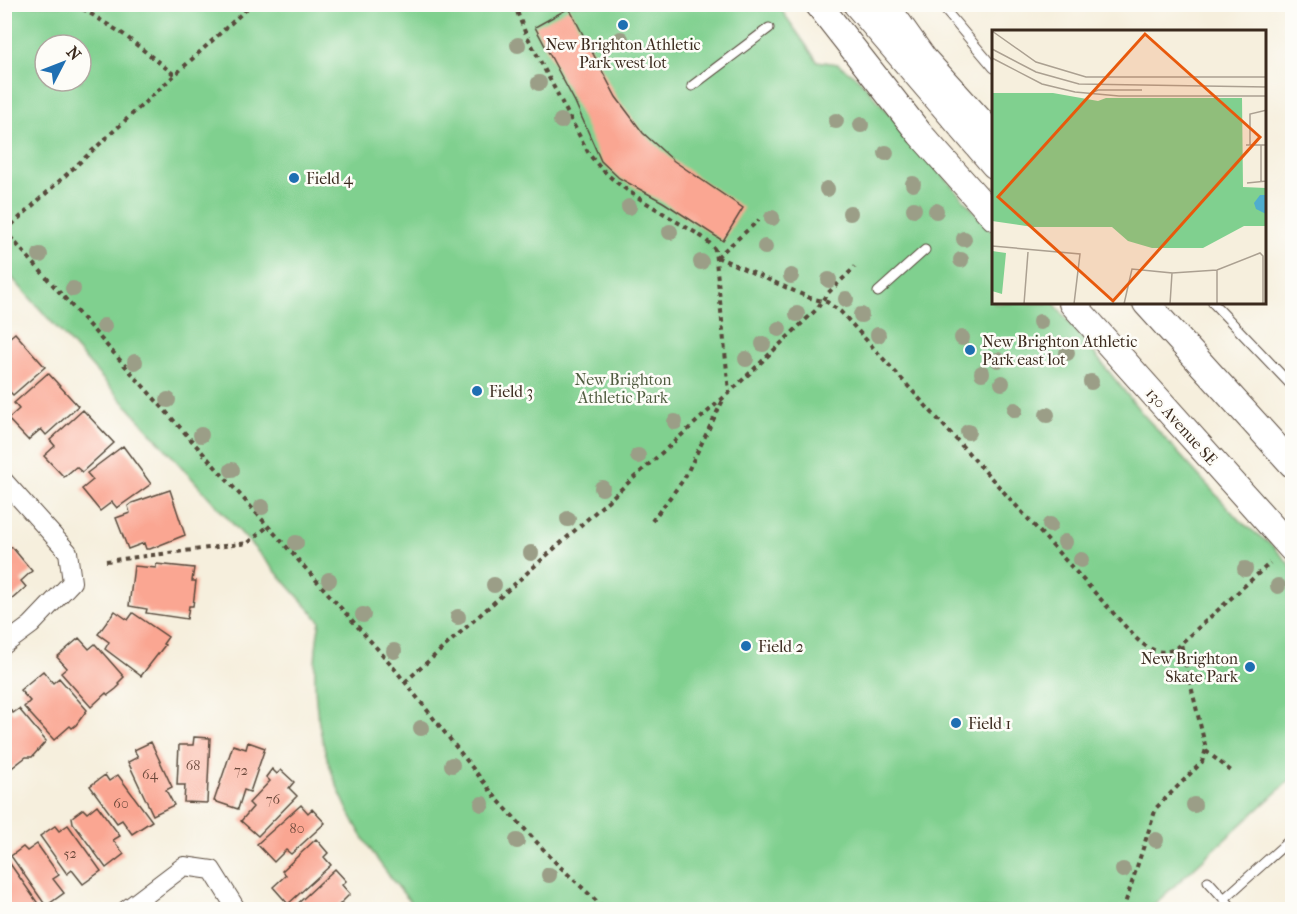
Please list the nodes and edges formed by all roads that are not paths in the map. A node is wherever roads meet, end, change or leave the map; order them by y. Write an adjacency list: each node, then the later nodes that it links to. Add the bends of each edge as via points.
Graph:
1 (818, 4): 10 (main road, via 920,134)
2 (855, 4): 9 (main road)
3 (885, 4): 8 (main road, via 924,59)
4 (940, 4): 6 (lane)
5 (769, 28): 7 (lane)
6 (992, 66)
7 (692, 86)
8 (992, 133)
9 (992, 163)
10 (992, 215)
11 (925, 250): 12 (lane)
12 (878, 292)
13 (1073, 304): 19 (main road, 130 Avenue SE)
14 (1147, 304): 17 (main road)
15 (1214, 304): 16 (lane)
16 (1293, 386)
17 (1293, 464)
18 (4, 481): 20 (street, via 68,552 72,582)
19 (1293, 549)
20 (4, 645)
21 (1293, 838): 23 (lane)
22 (1208, 881): 23 (lane)
23 (1224, 899): 26 (lane)
24 (126, 909): 25 (street, via 184,866 212,870)
25 (237, 909)
26 (1234, 909)

